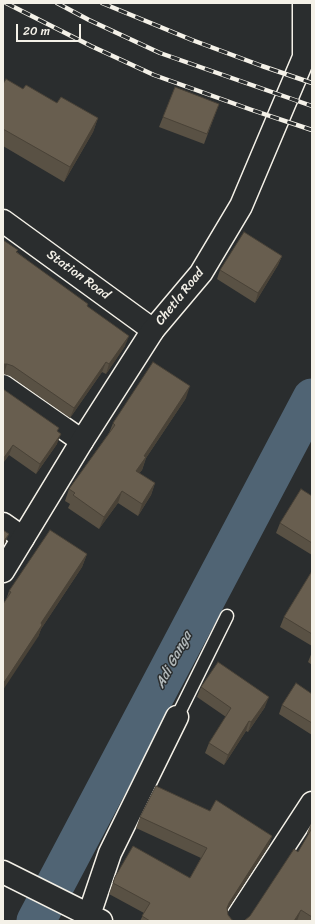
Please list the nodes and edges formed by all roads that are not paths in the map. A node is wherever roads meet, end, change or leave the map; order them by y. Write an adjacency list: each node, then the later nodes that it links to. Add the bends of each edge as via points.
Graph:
1 (304, 3): 3 (street, Chetla Road, via 304,57 241,206 201,273)
2 (3, 220): 3 (street, Station Road)
3 (154, 330): 5 (street, Chetla Road)
4 (3, 386): 5 (street)
5 (82, 441): 7 (street, Chetla Road)
6 (3, 524): 7 (street)
7 (23, 538): 8 (street, Chetla Road)
8 (3, 571)
9 (227, 616): 10 (lane)
10 (177, 717): 13 (street, via 110,853)
11 (312, 803): 14 (street)
12 (3, 872): 13 (street)
13 (90, 917)
14 (235, 921)

